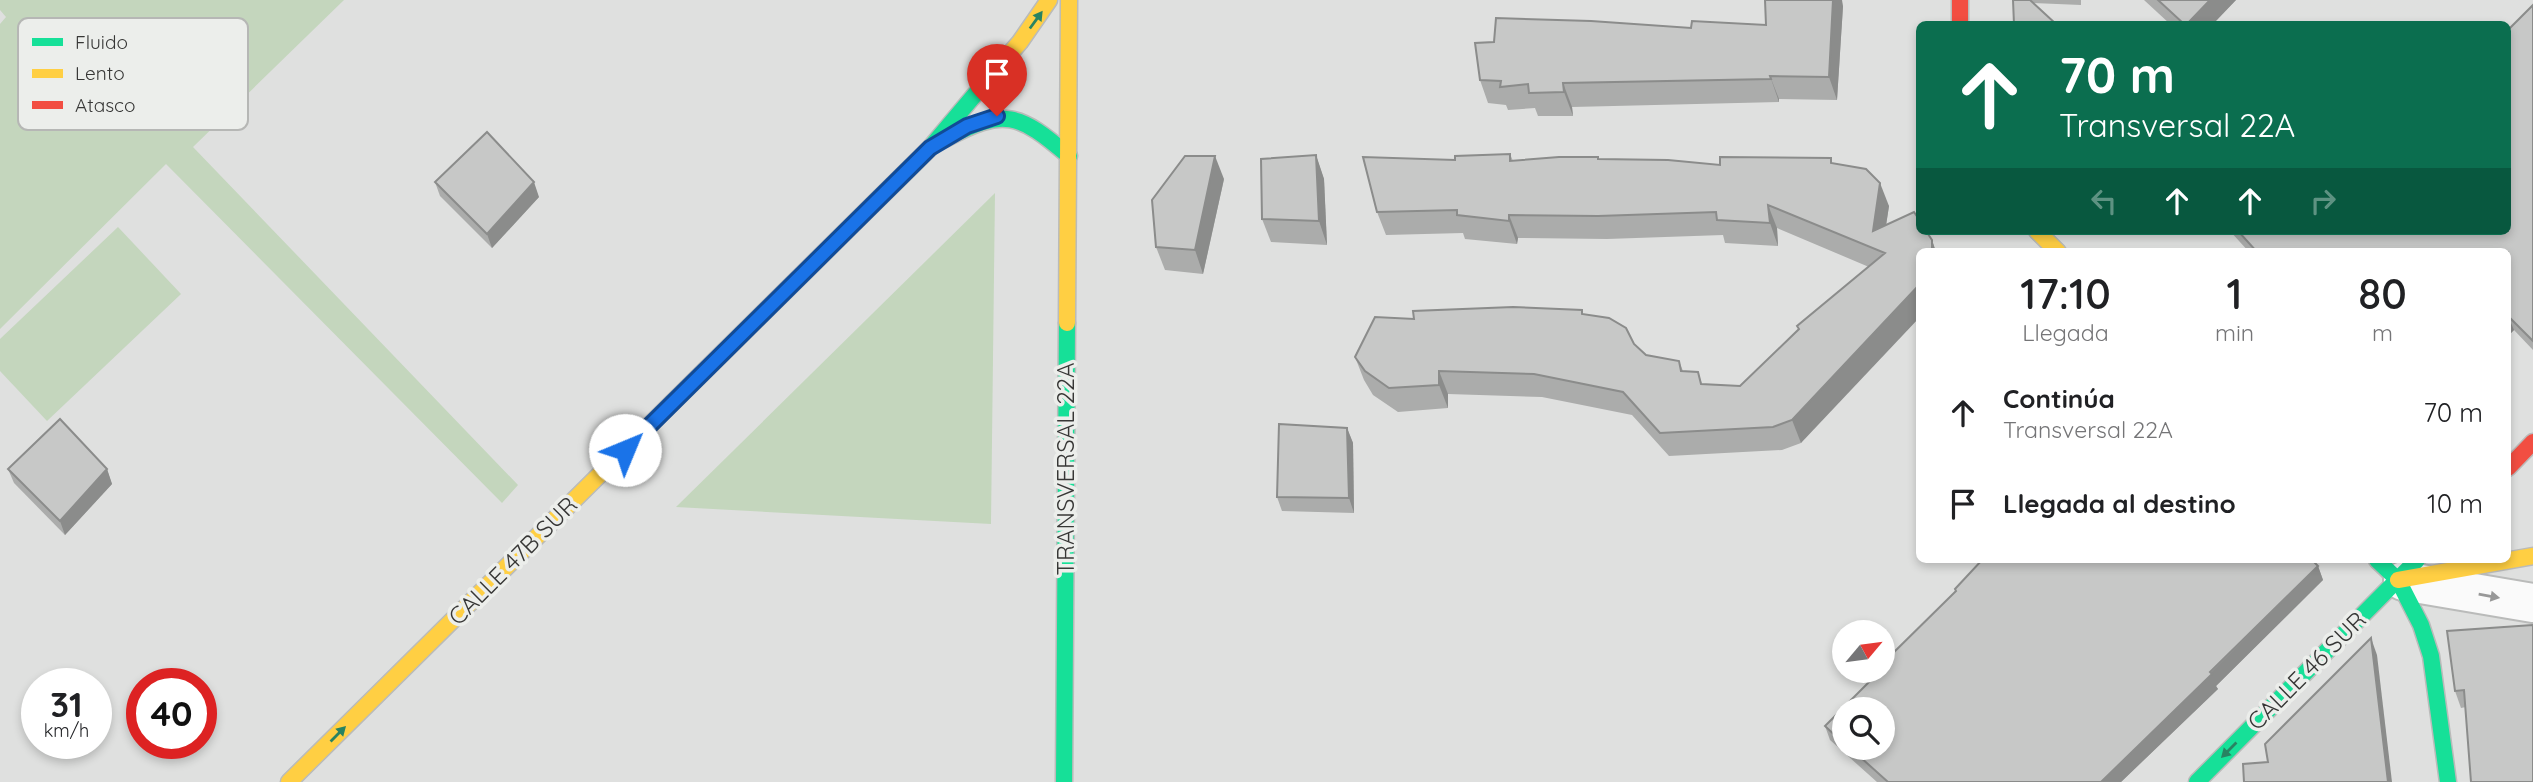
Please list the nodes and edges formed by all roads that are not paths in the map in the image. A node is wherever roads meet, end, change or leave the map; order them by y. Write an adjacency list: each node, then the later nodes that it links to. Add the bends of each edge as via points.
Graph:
1 (1049, 0): 5 (street, CALLE 47B SUR, one-way to 1, via 1013,51)
2 (1069, 0): 6 (street, TRANSVERSAL 22A)
3 (1960, 0): 4 (street)
4 (1960, 21)
5 (930, 148): 6 (street, via 967,126 997,116 1039,130); 16 (street, CALLE 47B SUR, one-way to 5)
6 (1069, 156): 17 (street, TRANSVERSAL 22A)
7 (2041, 235): 8 (street)
8 (2054, 248)
9 (2533, 442): 10 (street)
10 (2511, 465)
11 (2533, 556): 12 (street)
12 (2511, 558)
13 (2446, 563): 14 (street)
14 (2397, 567): 15 (street, one-way to 15); 18 (street, CALLE 46 SUR, one-way to 18); 19 (street, via 2431,656)
15 (2533, 603)
16 (289, 782)
17 (1064, 782)
18 (2197, 782)
19 (2448, 782)

